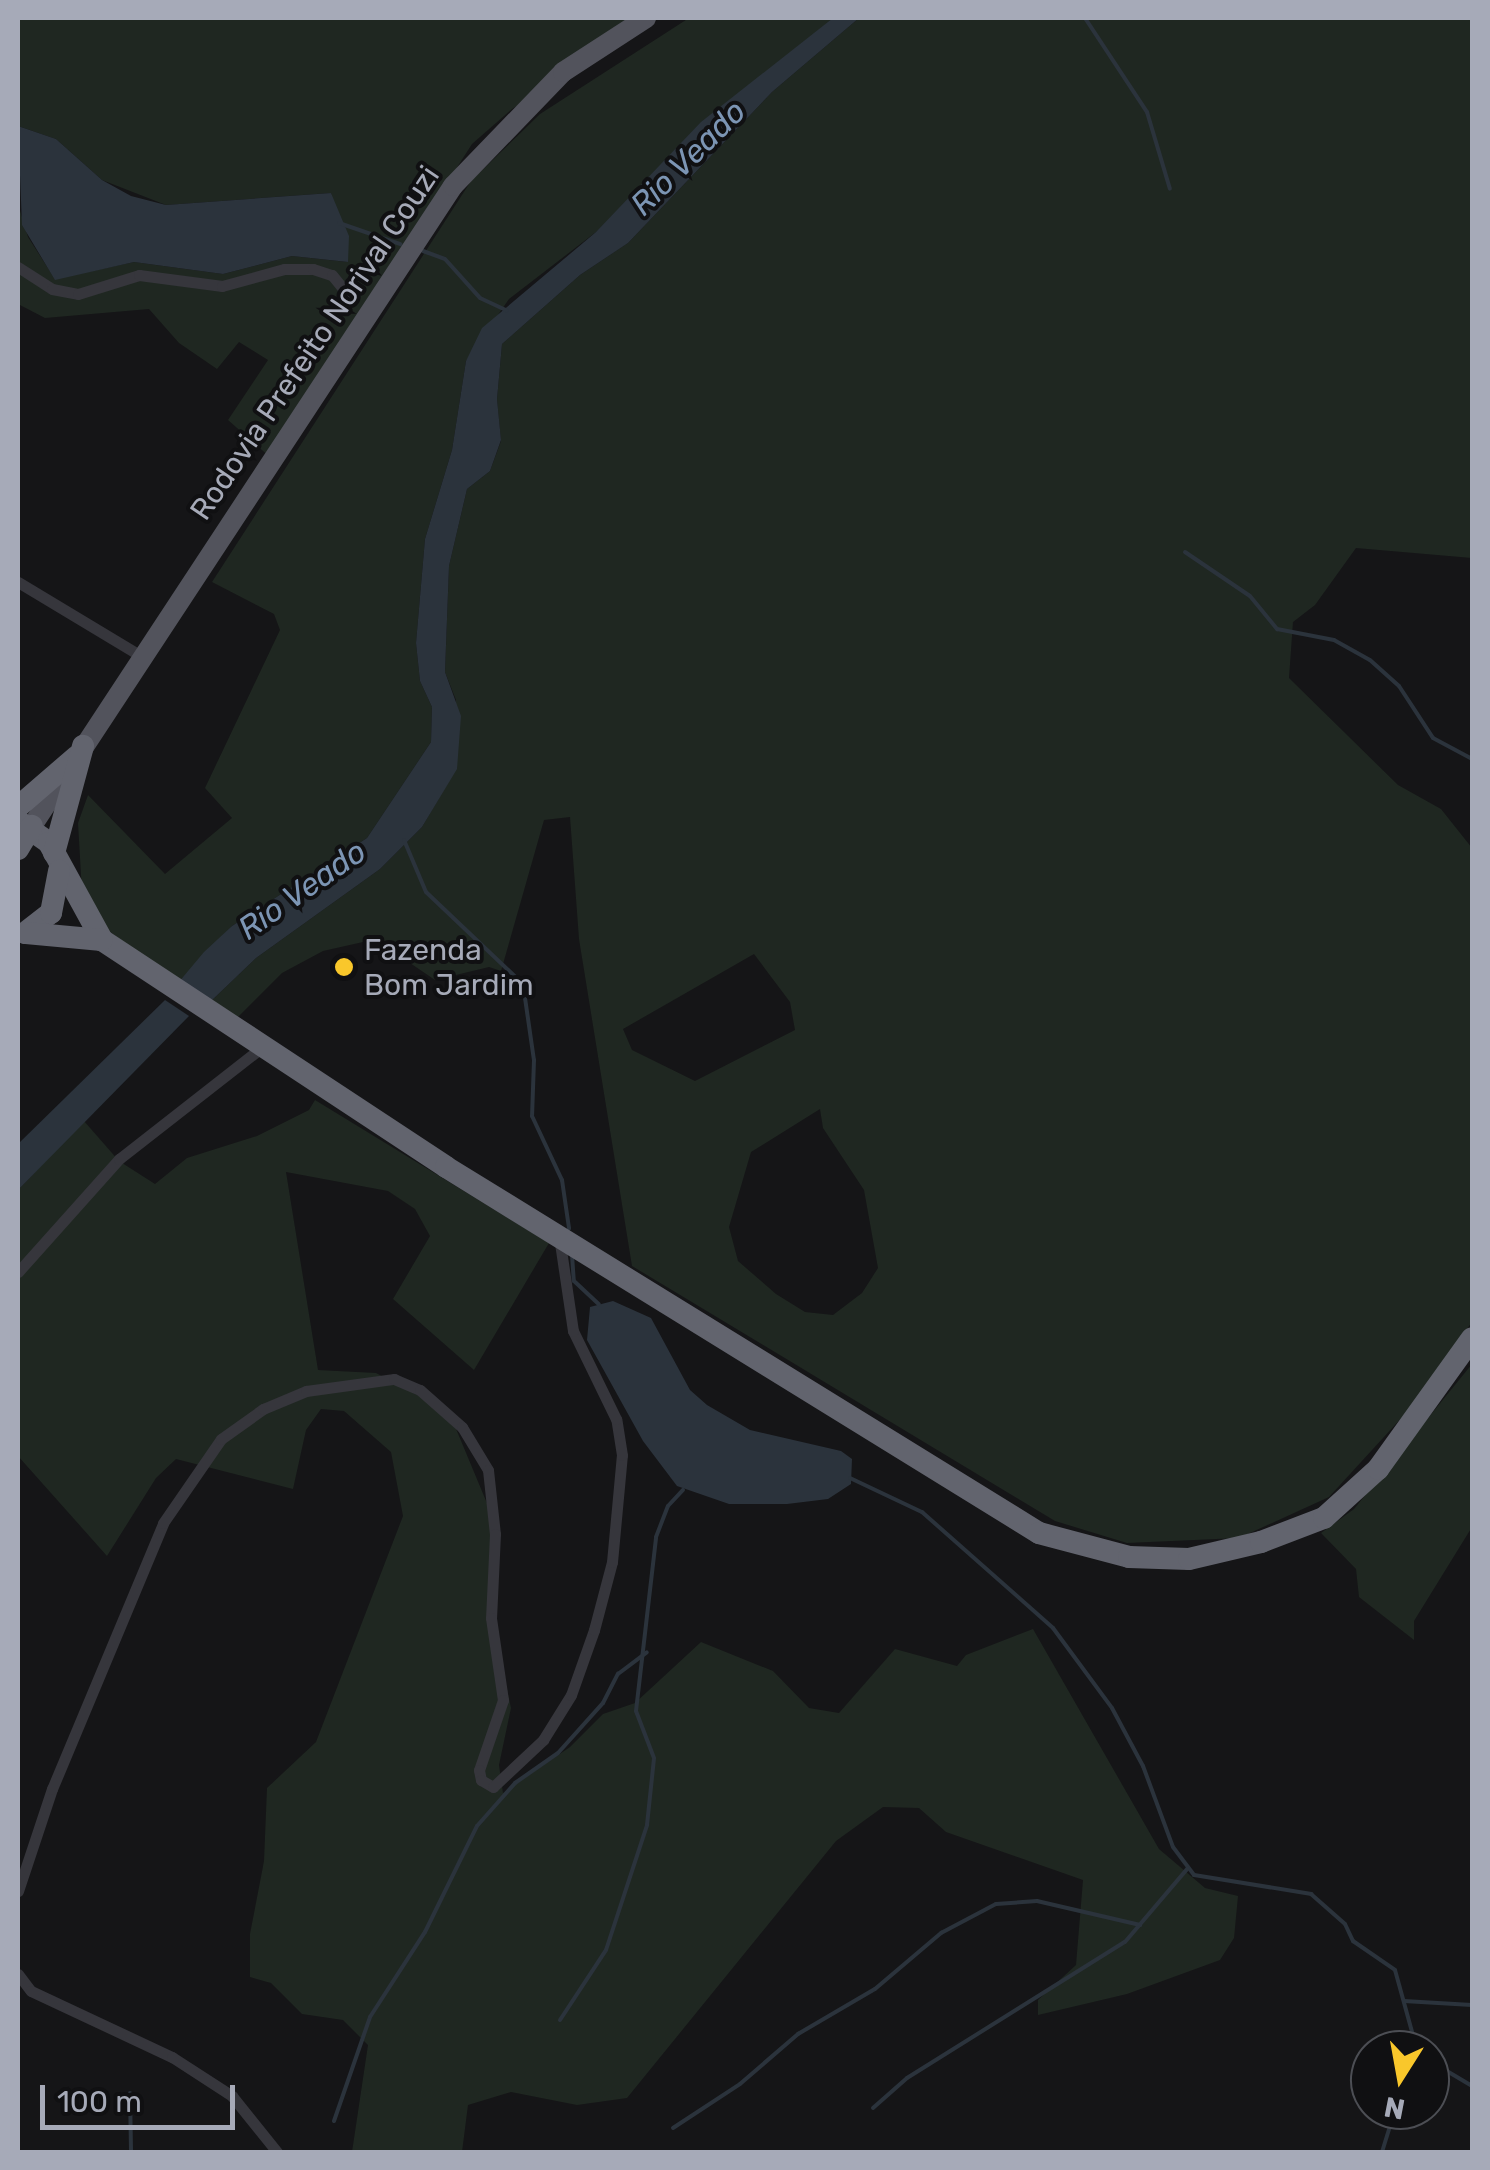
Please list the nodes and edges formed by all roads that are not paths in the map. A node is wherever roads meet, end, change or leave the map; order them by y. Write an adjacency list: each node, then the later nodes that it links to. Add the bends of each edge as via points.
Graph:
1 (646, 18): 5 (main road, Rodovia Prefeito Norival Couzi, via 564,72 452,186)
2 (18, 266): 3 (street, via 52,288 78,294 139,275 222,286 284,268 313,268 332,275)
3 (350, 297)
4 (18, 582): 5 (street)
5 (141, 656): 6 (main road, Rodovia Prefeito Norival Couzi)
6 (80, 751): 7 (highway); 8 (main road, Rodovia Prefeito Norival Couzi); 10 (highway)
7 (18, 807)
8 (25, 824): 9 (highway); 10 (highway)
9 (18, 849)
10 (55, 858): 11 (highway, via 56,902); 12 (highway)
11 (21, 934): 12 (highway)
12 (102, 940): 13 (highway)
13 (261, 1048): 14 (highway); 15 (street, via 118,1159)
14 (559, 1234): 16 (highway, via 1039,1533 1129,1557 1188,1558 1261,1542 1324,1518 1378,1469); 17 (street, via 573,1331 603,1388 622,1455 612,1562 594,1630 571,1696 543,1740 493,1787 482,1780 479,1770 503,1700 491,1618 494,1534 488,1470 462,1427 420,1390 394,1380 359,1379 306,1391 263,1409 220,1439 163,1523 52,1789)
15 (18, 1272)
16 (1472, 1338)
17 (18, 1891)
18 (18, 1974): 19 (street, via 31,1991 172,2057 232,2096)
19 (277, 2152)

